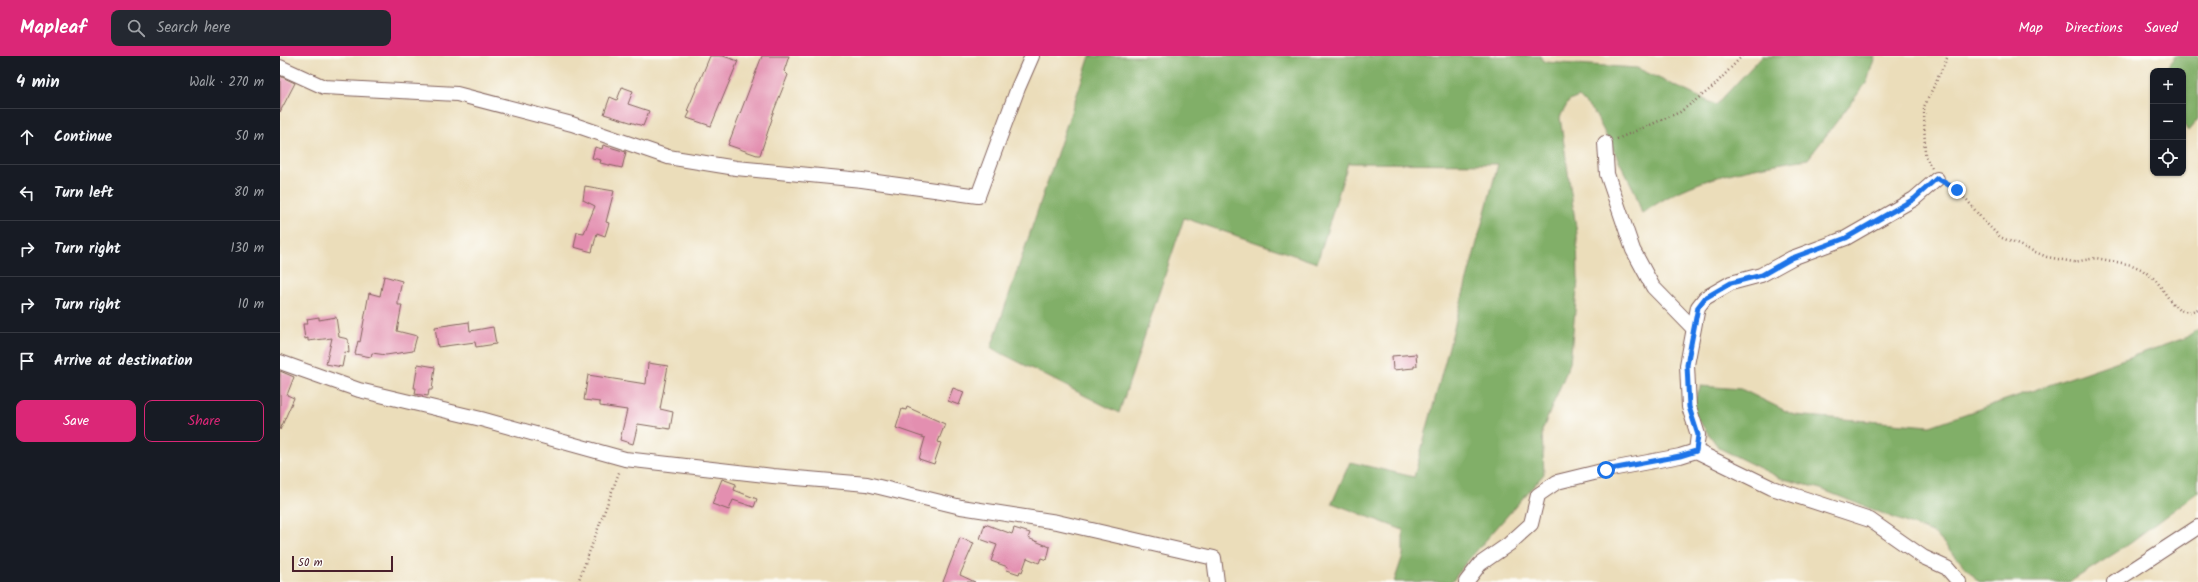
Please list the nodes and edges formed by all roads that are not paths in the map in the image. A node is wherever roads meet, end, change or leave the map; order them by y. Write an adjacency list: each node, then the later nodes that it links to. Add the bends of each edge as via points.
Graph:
1 (1032, 56): 2 (street, via 978,196 862,180 736,168 668,157 572,124 457,94 324,87)
2 (280, 67)
3 (1606, 143): 5 (street, via 1607,174 1633,250 1653,286)
4 (1937, 178): 5 (street, via 1914,199 1846,238 1792,258 1762,275 1731,283 1714,291 1698,307)
5 (1693, 328): 7 (street, via 1687,365 1689,407 1698,435)
6 (280, 362): 9 (street, via 359,390 481,419 625,458 773,476 867,484 961,508 1057,522 1214,558)
7 (1696, 451): 10 (street, via 1557,482 1538,495 1531,524 1509,544 1480,564); 11 (street, via 1772,488 1870,520 1923,556 1947,568)
8 (2198, 527): 12 (street)
9 (1217, 582)
10 (1466, 582)
11 (1959, 582)
12 (2114, 582)

